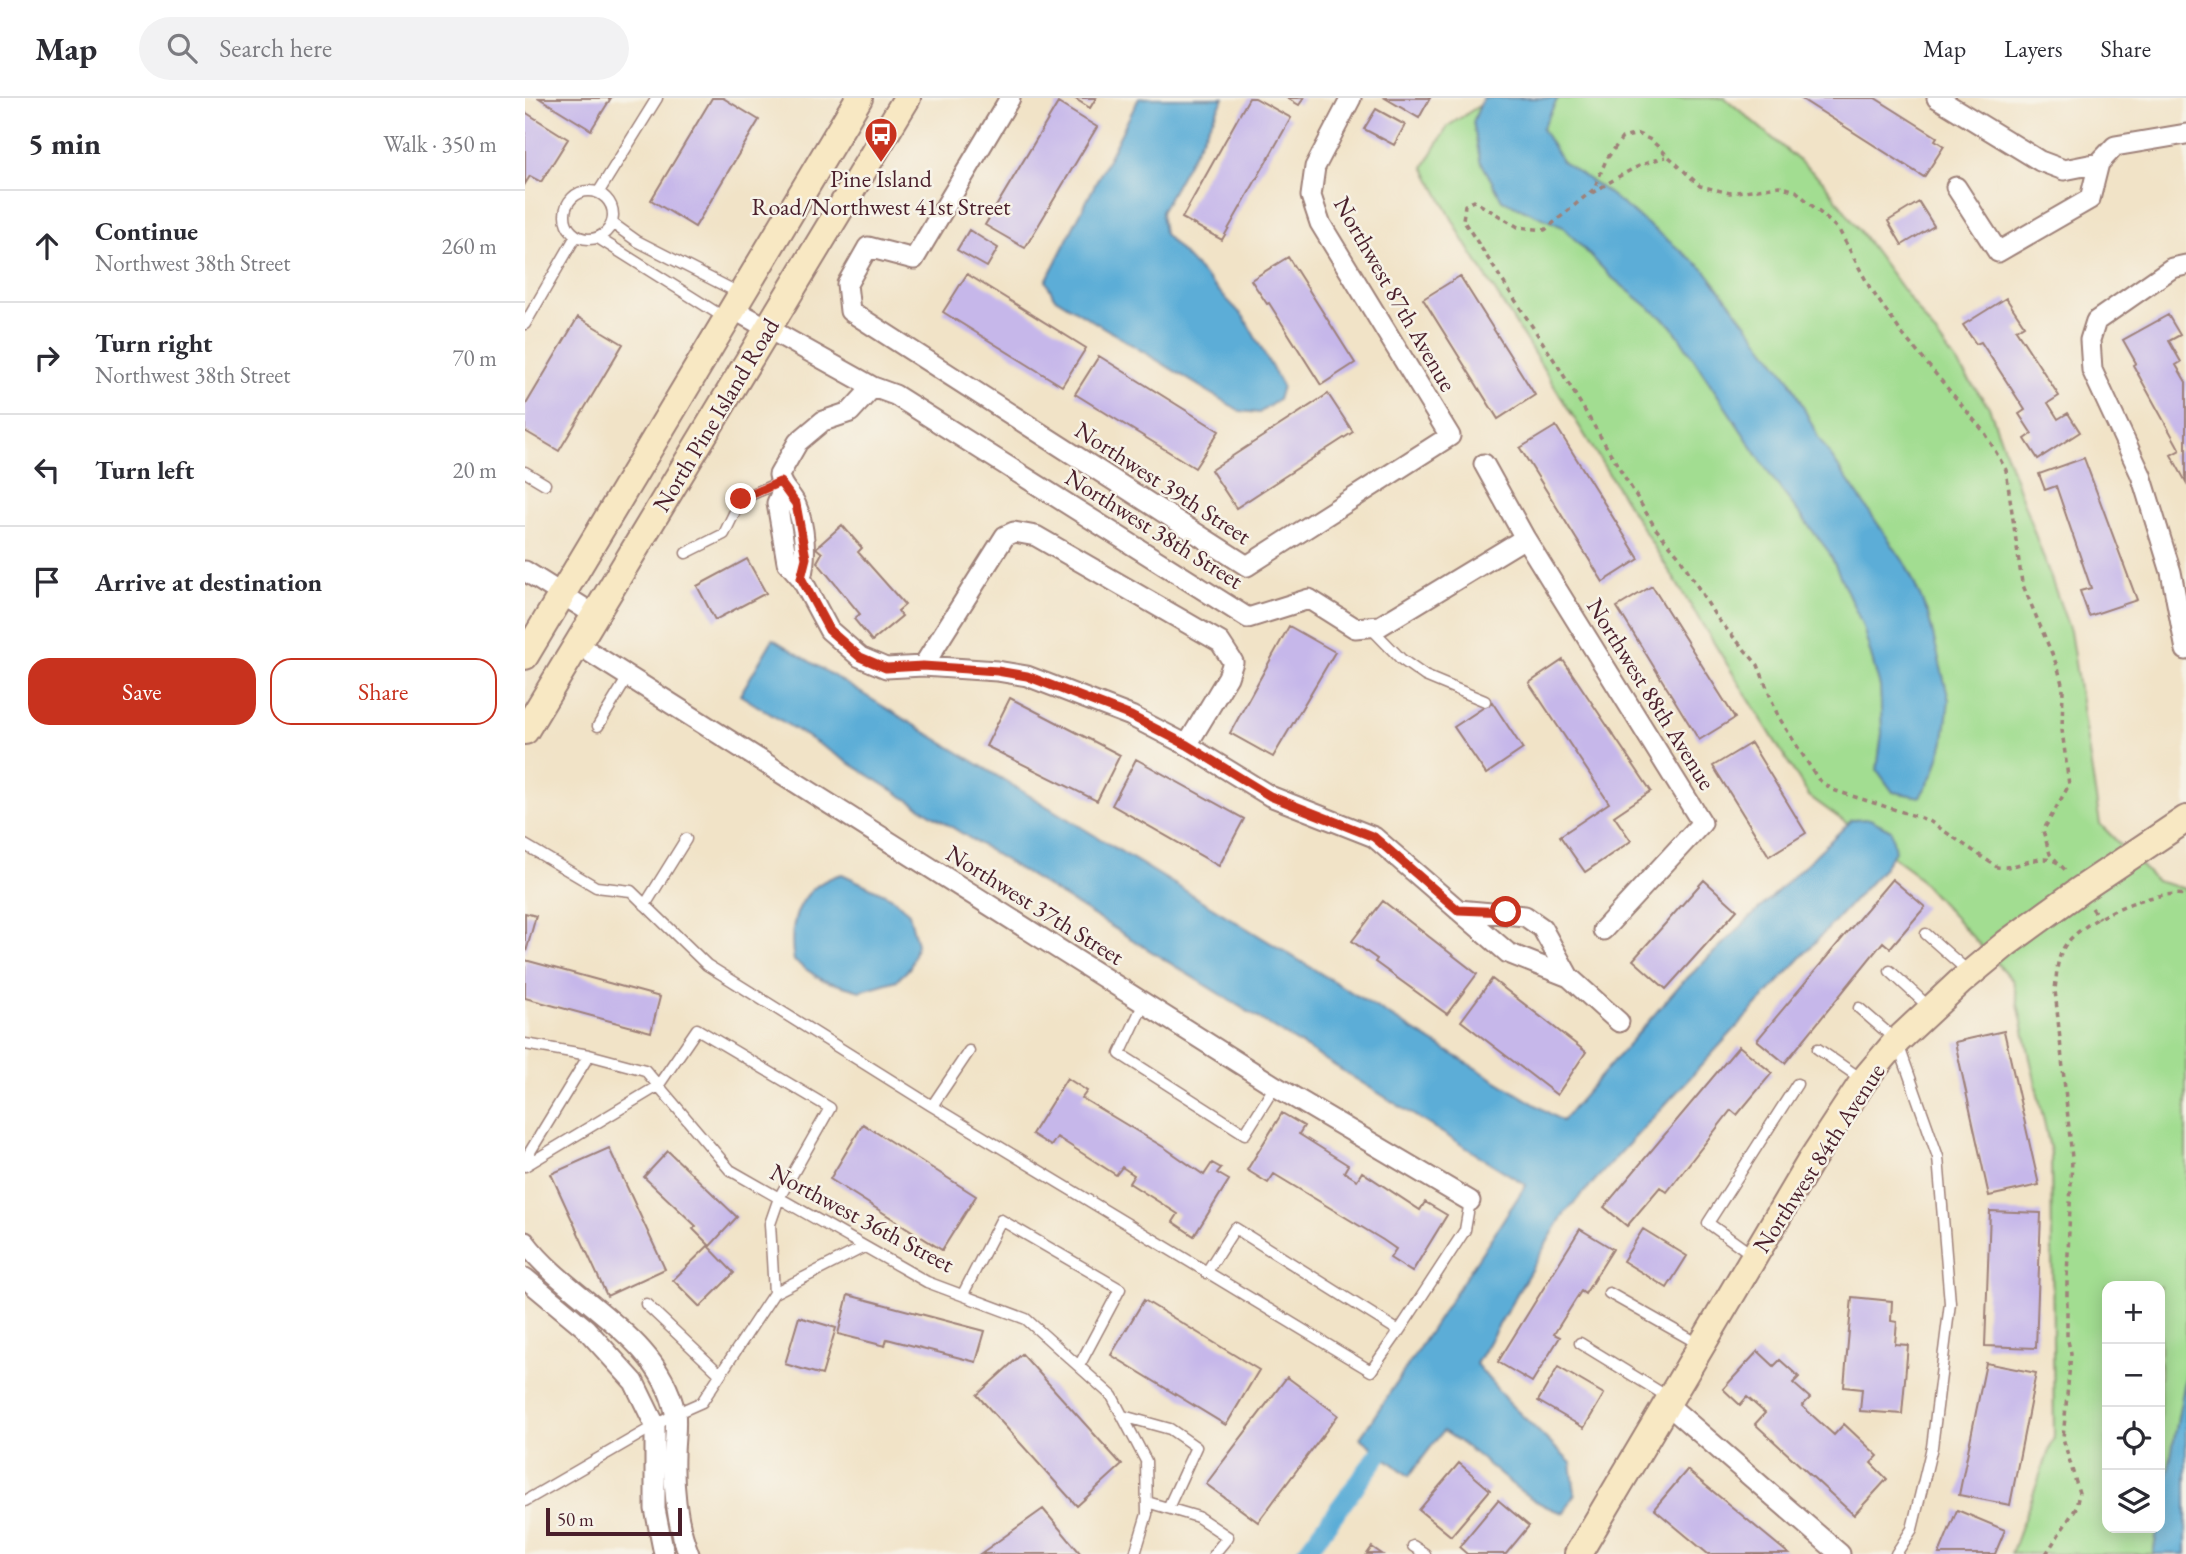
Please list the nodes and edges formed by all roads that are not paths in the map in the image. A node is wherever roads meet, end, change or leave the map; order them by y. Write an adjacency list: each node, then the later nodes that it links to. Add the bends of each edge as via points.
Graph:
1 (657, 98): 10 (lane)
2 (859, 98): 15 (main road, North Pine Island Road)
3 (907, 98): 17 (main road, North Pine Island Road)
4 (1010, 98): 19 (street, Northwest 39th Street, via 914,259 867,247 847,284 850,311 1247,566)
5 (1351, 98): 19 (street, Northwest 87th Avenue, via 1315,167 1311,196 1320,223)
6 (1937, 98): 8 (street, via 2040,161 2064,170)
7 (2186, 134): 8 (street, via 2115,146)
8 (2099, 163): 9 (street, via 2090,199 1998,252)
9 (1956, 187)
10 (598, 193): 11 (lane, via 610,203); 12 (lane, via 582,191 568,201 566,226)
11 (612, 223): 13 (lane); 15 (lane)
12 (576, 236): 13 (lane); 16 (lane)
13 (598, 238): 15 (lane)
14 (2186, 265): 31 (street, via 2172,268 2096,321 2089,340 2092,370 2141,475 2171,572)
15 (734, 307): 17 (street, Northwest 38th Street); 27 (main road, North Pine Island Road)
16 (525, 324)
17 (768, 328): 18 (street, Northwest 38th Street); 28 (main road, North Pine Island Road)
18 (873, 387): 23 (street, via 850,412 823,421 798,442 783,467); 29 (street, Northwest 38th Street, via 895,394 1248,618 1309,599 1355,628)
19 (1450, 436)
20 (1484, 464): 24 (street, Northwest 88th Avenue)
21 (525, 472): 22 (lane)
22 (545, 484)
23 (782, 486): 25 (lane, via 741,499 724,534); 33 (street, via 796,504 806,558 801,578 829,630 860,657 886,668)
24 (1525, 538): 29 (street, via 1380,626); 44 (street, Northwest 88th Avenue, via 1702,823)
25 (686, 553)
26 (525, 571): 27 (street)
27 (562, 594): 28 (street); 32 (main road, North Pine Island Road)
28 (595, 615): 30 (main road, North Pine Island Road)
29 (1370, 627): 35 (lane, via 1425,676)
30 (577, 645): 34 (street, Northwest 37th Street); 37 (main road, North Pine Island Road)
31 (2186, 650)
32 (525, 656)
33 (923, 666): 38 (street, via 1027,676 1131,716); 38 (street, via 1005,537 1014,532 1036,536 1220,642 1233,662 1229,677)
34 (628, 677): 36 (lane); 49 (street, Northwest 37th Street)
35 (1485, 701)
36 (598, 726)
37 (525, 731)
38 (1187, 745): 43 (street, via 1270,796 1374,837)
39 (2186, 819): 47 (main road, Northwest 84th Avenue, via 2080,890)
40 (686, 839): 42 (lane)
41 (525, 845): 42 (lane, via 577,879 596,887 631,891)
42 (645, 905): 62 (lane, via 707,965)
43 (1458, 910): 48 (street, via 1509,953); 48 (street, via 1525,916 1542,928)
44 (1603, 930)
45 (1926, 934): 47 (lane)
46 (1890, 971): 51 (lane)
47 (1971, 973): 51 (main road, Northwest 84th Avenue)
48 (1569, 977): 52 (street)
49 (1144, 1003): 61 (street, Northwest 37th Street); 61 (lane, via 1120,1054 1245,1134)
50 (1859, 1009): 53 (lane)
51 (1931, 1009): 53 (main road, Northwest 84th Avenue)
52 (1619, 1022)
53 (1897, 1041): 58 (main road, Northwest 84th Avenue); 96 (lane, via 1938,1157 1950,1303 1932,1447 1912,1529)
54 (525, 1044): 57 (lane, Northwest 36th Street)
55 (1818, 1049): 58 (lane)
56 (969, 1051): 62 (lane)
57 (589, 1055): 60 (lane, Northwest 36th Street, via 645,1070); 63 (lane)
58 (1864, 1080): 69 (main road, Northwest 84th Avenue)
59 (1797, 1084): 69 (lane, via 1708,1223)
60 (658, 1086): 64 (lane); 65 (lane, Northwest 36th Street, via 730,1170); 65 (lane, via 697,1029 830,1108)
61 (1275, 1086): 66 (street, Northwest 37th Street)
62 (932, 1106): 70 (lane)
63 (525, 1160)
64 (525, 1166)
65 (779, 1198): 68 (lane, Northwest 36th Street); 72 (lane, via 770,1224)
66 (1470, 1201): 76 (lane, via 1465,1230)
67 (525, 1242): 82 (street, via 552,1273 596,1307 647,1359 663,1381)
68 (864, 1247): 72 (lane); 74 (lane, Northwest 36th Street, via 927,1282)
69 (1755, 1256): 78 (main road, Northwest 84th Avenue)
70 (1206, 1273): 76 (lane, via 1371,1371); 76 (lane, via 1235,1228)
71 (525, 1278): 84 (street, via 610,1353 634,1382)
72 (773, 1293): 80 (lane)
73 (1609, 1293): 78 (lane)
74 (963, 1294): 79 (lane, Northwest 36th Street, via 1026,1319); 79 (lane, via 1001,1220 1120,1289)
75 (646, 1304): 80 (lane)
76 (1399, 1331)
77 (1580, 1343): 81 (lane)
78 (1703, 1346): 81 (main road, Northwest 84th Avenue)
79 (1079, 1366): 83 (lane, Northwest 36th Street, via 1112,1396)
80 (720, 1374): 82 (lane, via 702,1402)
81 (1670, 1402): 94 (main road, Northwest 84th Avenue); 95 (street)
82 (675, 1414): 84 (lane); 90 (street, via 678,1528)
83 (1123, 1416): 86 (lane, Northwest 36th Street, via 1146,1461); 87 (lane, via 1170,1429 1196,1447)
84 (655, 1425): 85 (lane); 89 (street, via 655,1509)
85 (525, 1501)
86 (1147, 1502): 87 (lane); 91 (lane, Northwest 36th Street)
87 (1168, 1508): 92 (lane, via 1198,1517 1228,1537)
88 (1413, 1546): 93 (lane)
89 (664, 1554)
90 (689, 1554)
91 (1135, 1554)
92 (1214, 1554)
93 (1425, 1554)
94 (1578, 1554)
95 (1840, 1554)
96 (1896, 1554)

